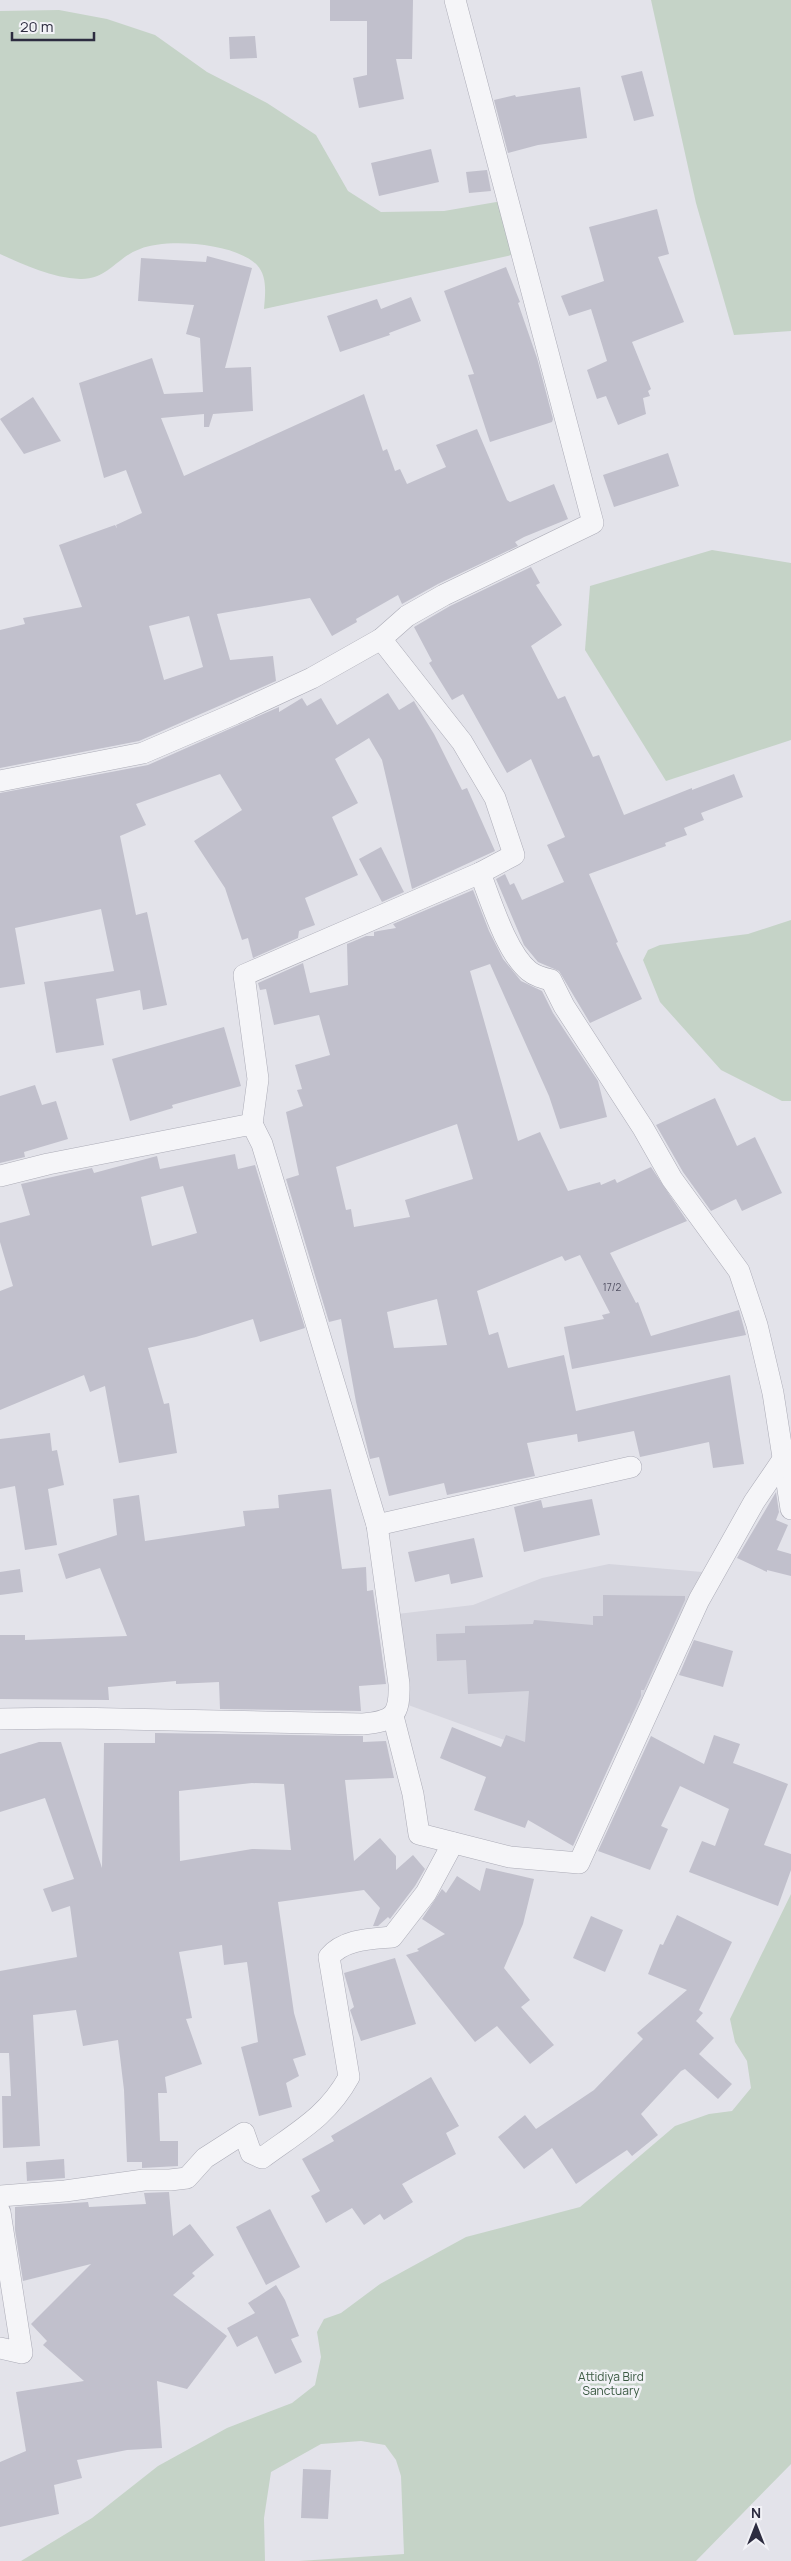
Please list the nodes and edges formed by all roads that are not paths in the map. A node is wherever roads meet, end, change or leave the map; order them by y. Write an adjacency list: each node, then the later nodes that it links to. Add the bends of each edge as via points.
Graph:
1 (455, 0): 2 (street, via 593,523 444,595 407,616)
2 (382, 639): 3 (street, via 312,678 143,753); 4 (street, via 462,742 495,798 514,855)
3 (0, 780)
4 (480, 873): 5 (street, via 244,976 258,1079); 7 (street, via 512,948 529,971 551,980 672,1179 739,1271 771,1383)
5 (252, 1124): 6 (street); 10 (street, via 264,1153)
6 (0, 1176)
7 (784, 1458): 9 (street); 13 (street, via 754,1502 699,1600 579,1863 510,1857)
8 (631, 1467): 10 (street)
9 (791, 1509)
10 (377, 1525): 11 (street, via 399,1684 400,1702)
11 (393, 1716): 12 (street, via 382,1722 363,1724); 13 (street, via 413,1794 419,1834)
12 (0, 1719)
13 (453, 1843): 14 (street, via 426,1893 392,1937 362,1940 336,1950 329,1957 349,2077 340,2094 298,2135 262,2158 251,2153 244,2133 205,2158 187,2178)
14 (0, 2196)
15 (0, 2212): 16 (street, via 22,2353)
16 (0, 2348)

